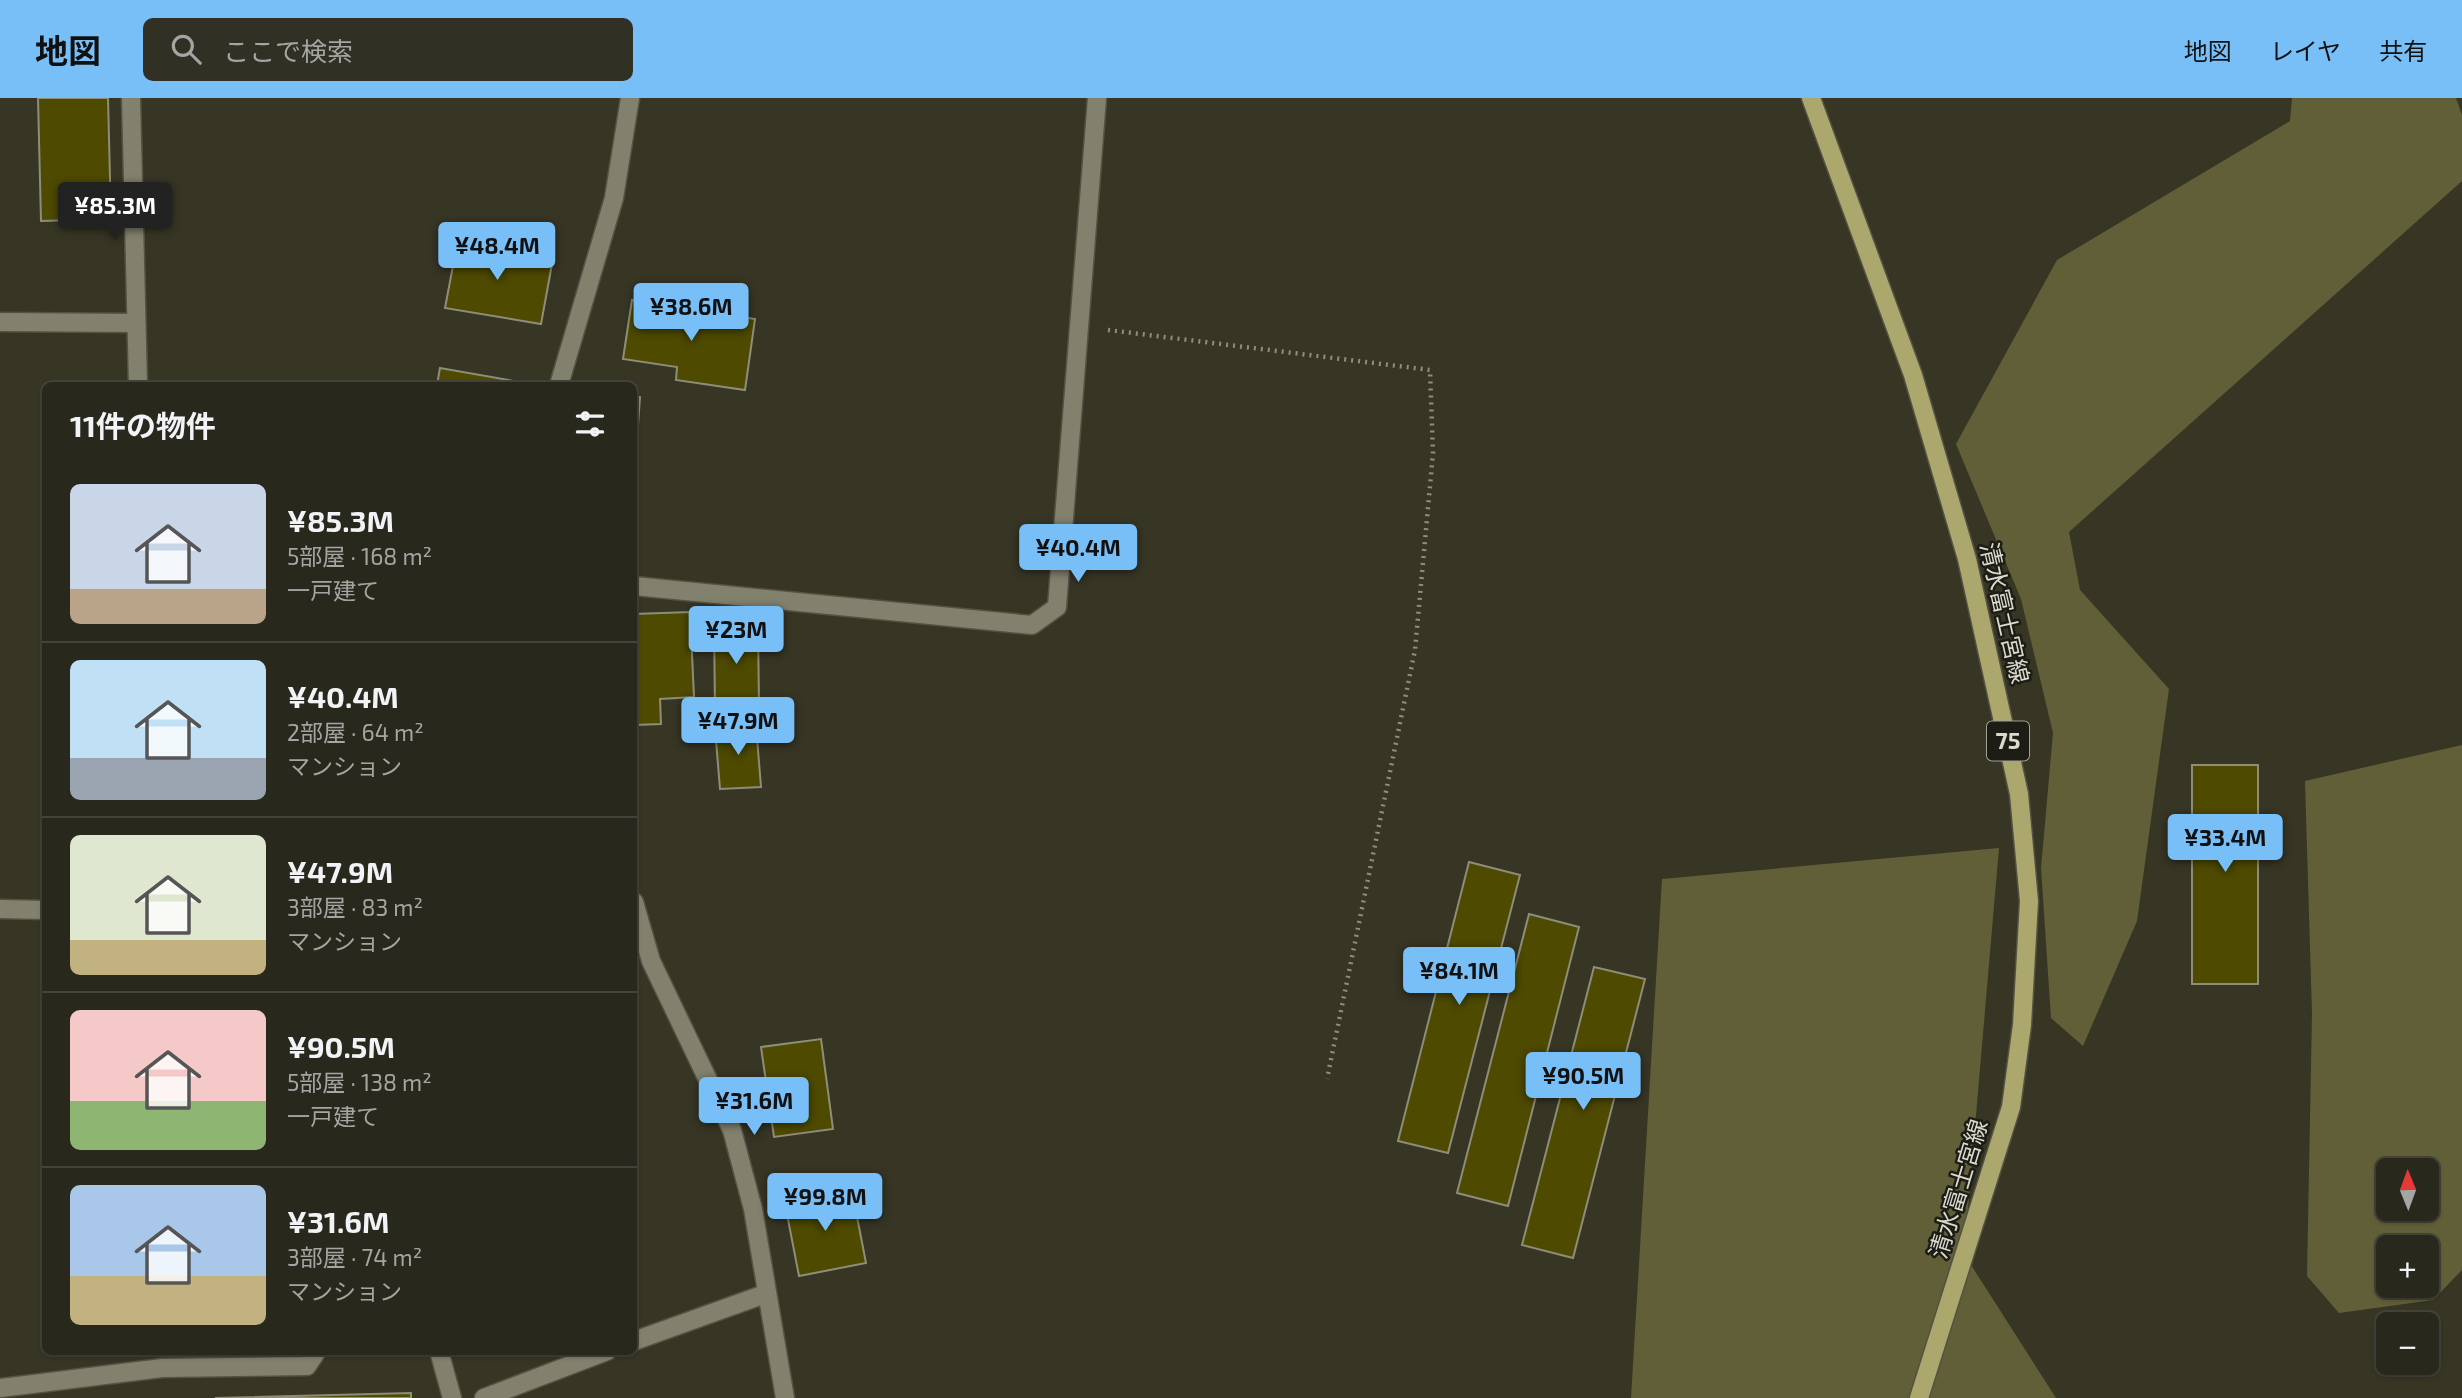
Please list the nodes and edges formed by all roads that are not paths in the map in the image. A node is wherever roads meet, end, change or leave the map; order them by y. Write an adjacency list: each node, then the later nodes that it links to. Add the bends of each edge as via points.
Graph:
1 (131, 98): 6 (street)
2 (630, 98): 8 (street, via 614,198)
3 (1097, 98): 9 (street, via 1057,607 1032,625)
4 (1811, 98): 23 (main road, 清水富士宮線 / 75, via 1913,375 1968,559 2019,794 2027,888 2022,1025 2011,1107)
5 (0, 322): 6 (street)
6 (136, 323): 7 (street)
7 (138, 382)
8 (560, 382)
9 (637, 586)
10 (0, 909): 11 (street)
11 (42, 910)
12 (637, 924): 13 (street)
13 (642, 962): 14 (street, via 732,1130 753,1209)
14 (765, 1294): 15 (street); 22 (street)
15 (637, 1340)
16 (314, 1355): 19 (street, via 307,1366 162,1368)
17 (440, 1355): 20 (street)
18 (597, 1355): 21 (street)
19 (0, 1388)
20 (452, 1398)
21 (484, 1398)
22 (785, 1398)
23 (1919, 1398)

